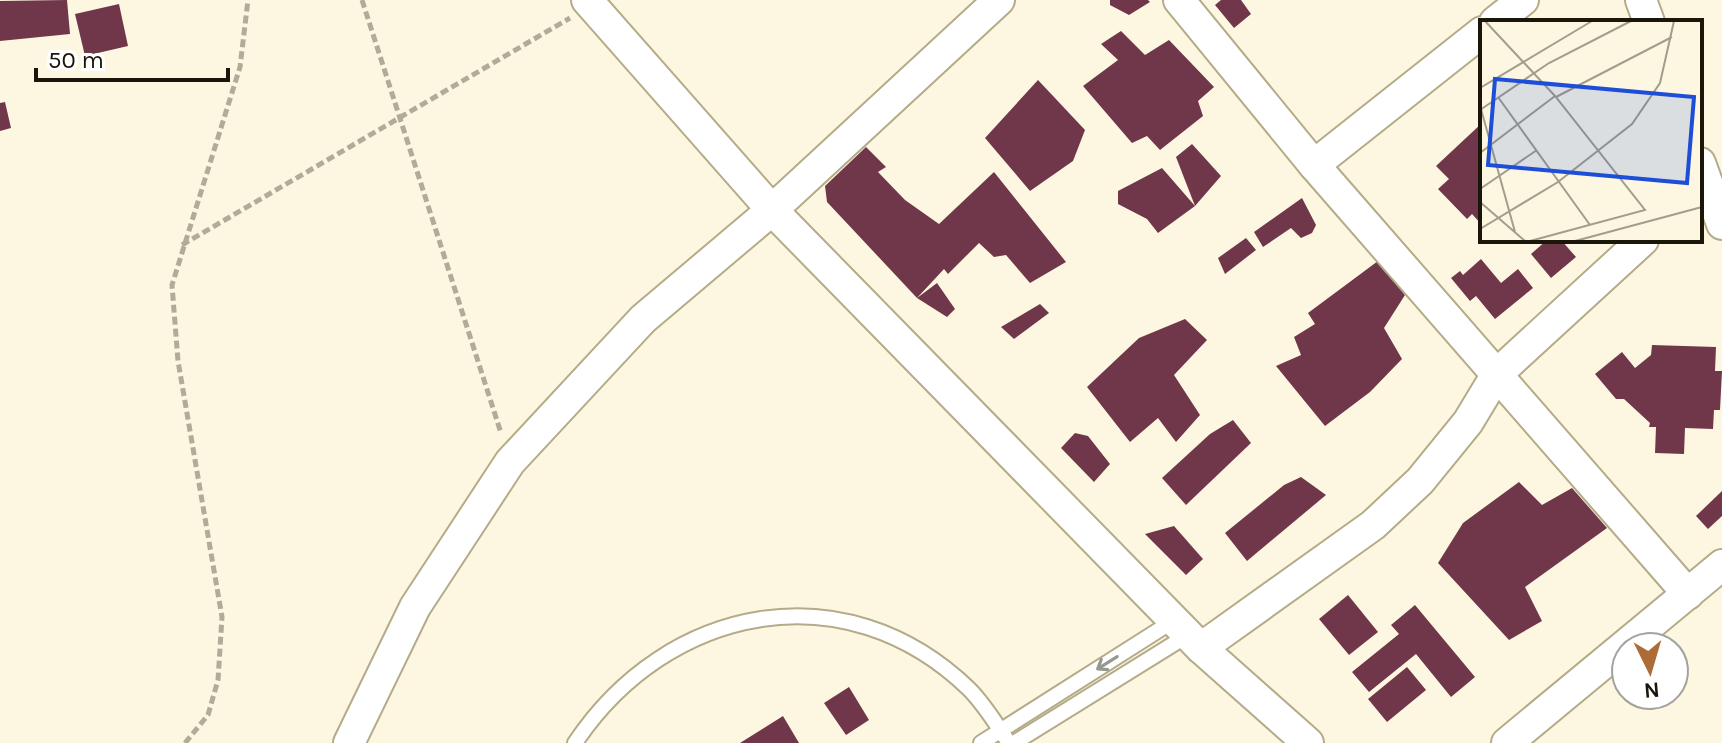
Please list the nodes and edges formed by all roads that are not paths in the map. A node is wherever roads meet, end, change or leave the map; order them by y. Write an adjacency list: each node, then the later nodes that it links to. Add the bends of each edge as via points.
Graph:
1 (999, 0): 11 (street)
2 (1179, 0): 9 (street)
3 (1523, 0): 6 (street)
4 (1641, 0): 7 (street)
5 (589, 2): 11 (street)
6 (1498, 20)
7 (1648, 20)
8 (1480, 34): 9 (street)
9 (1314, 165): 14 (street)
10 (1707, 174): 12 (street)
11 (772, 210): 17 (street); 19 (street, via 643,319 510,462 415,607)
12 (1722, 224)
13 (1641, 242): 14 (street)
14 (1497, 374): 16 (street); 17 (street, via 1468,422 1420,481 1373,525)
15 (1722, 565): 16 (street)
16 (1688, 594): 23 (street)
17 (1187, 635): 18 (lane); 22 (street)
18 (1008, 739): 20 (lane, via 970,690 910,646 845,622 785,617 722,627 664,653 617,689); 21 (lane)
19 (349, 743)
20 (575, 743)
21 (981, 743)
22 (1308, 743)
23 (1507, 743)

